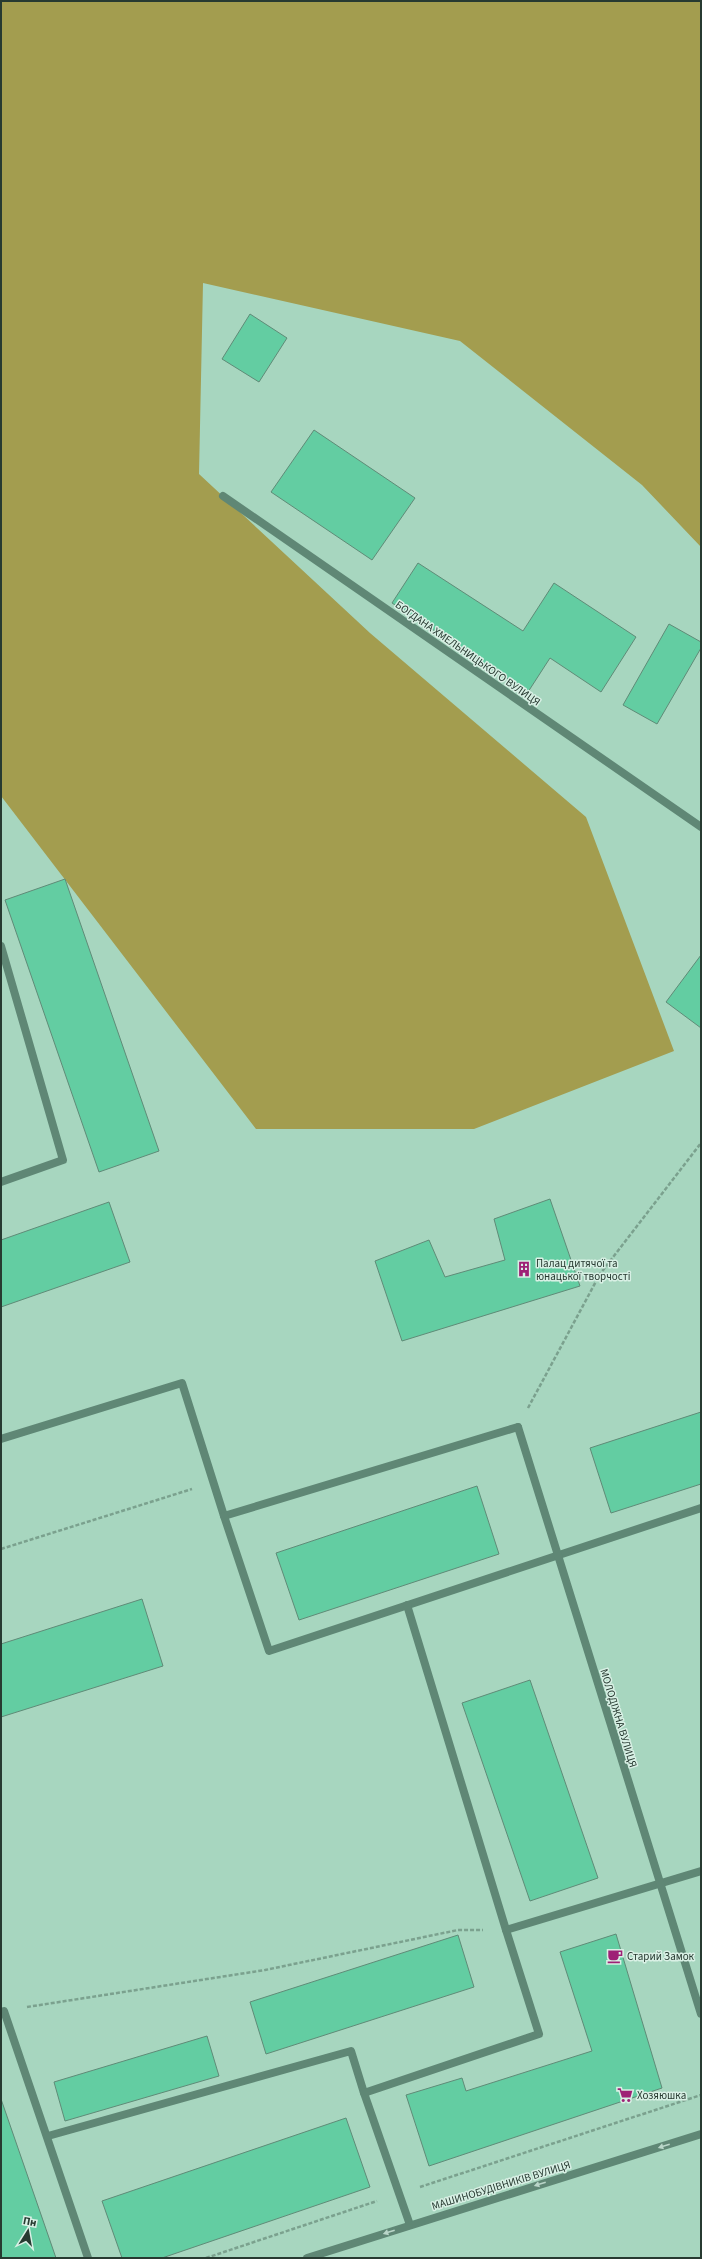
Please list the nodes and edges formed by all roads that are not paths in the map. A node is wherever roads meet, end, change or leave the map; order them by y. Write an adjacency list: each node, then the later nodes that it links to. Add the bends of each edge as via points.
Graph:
1 (223, 496): 2 (street, БОГДАНА ХМЕЛЬНИЦЬКОГО ВУЛИЦЯ)
2 (701, 827)
3 (1, 946): 4 (street, via 63,1160)
4 (1, 1182)
5 (1, 1439): 7 (street, via 182,1383)
6 (701, 1508): 8 (street)
7 (224, 1516): 8 (street, МОЛОДІЖНА ВУЛИЦЯ, via 518,1428); 9 (street, via 269,1651)
8 (557, 1554): 9 (street); 11 (street, МОЛОДІЖНА ВУЛИЦЯ)
9 (407, 1605): 12 (street)
10 (701, 1871): 11 (street)
11 (659, 1883): 12 (street); 14 (street, МОЛОДІЖНА ВУЛИЦЯ)
12 (506, 1930): 15 (street, via 539,2034)
13 (4, 2011): 17 (street)
14 (701, 2014)
15 (364, 2093): 17 (street, via 351,2051); 18 (street)
16 (701, 2134): 18 (street, МАШИНОБУДІВНИКІВ ВУЛИЦЯ, one-way to 18)
17 (48, 2136): 19 (street)
18 (410, 2225): 20 (street, МАШИНОБУДІВНИКІВ ВУЛИЦЯ, one-way to 20)
19 (88, 2258)
20 (307, 2258)

